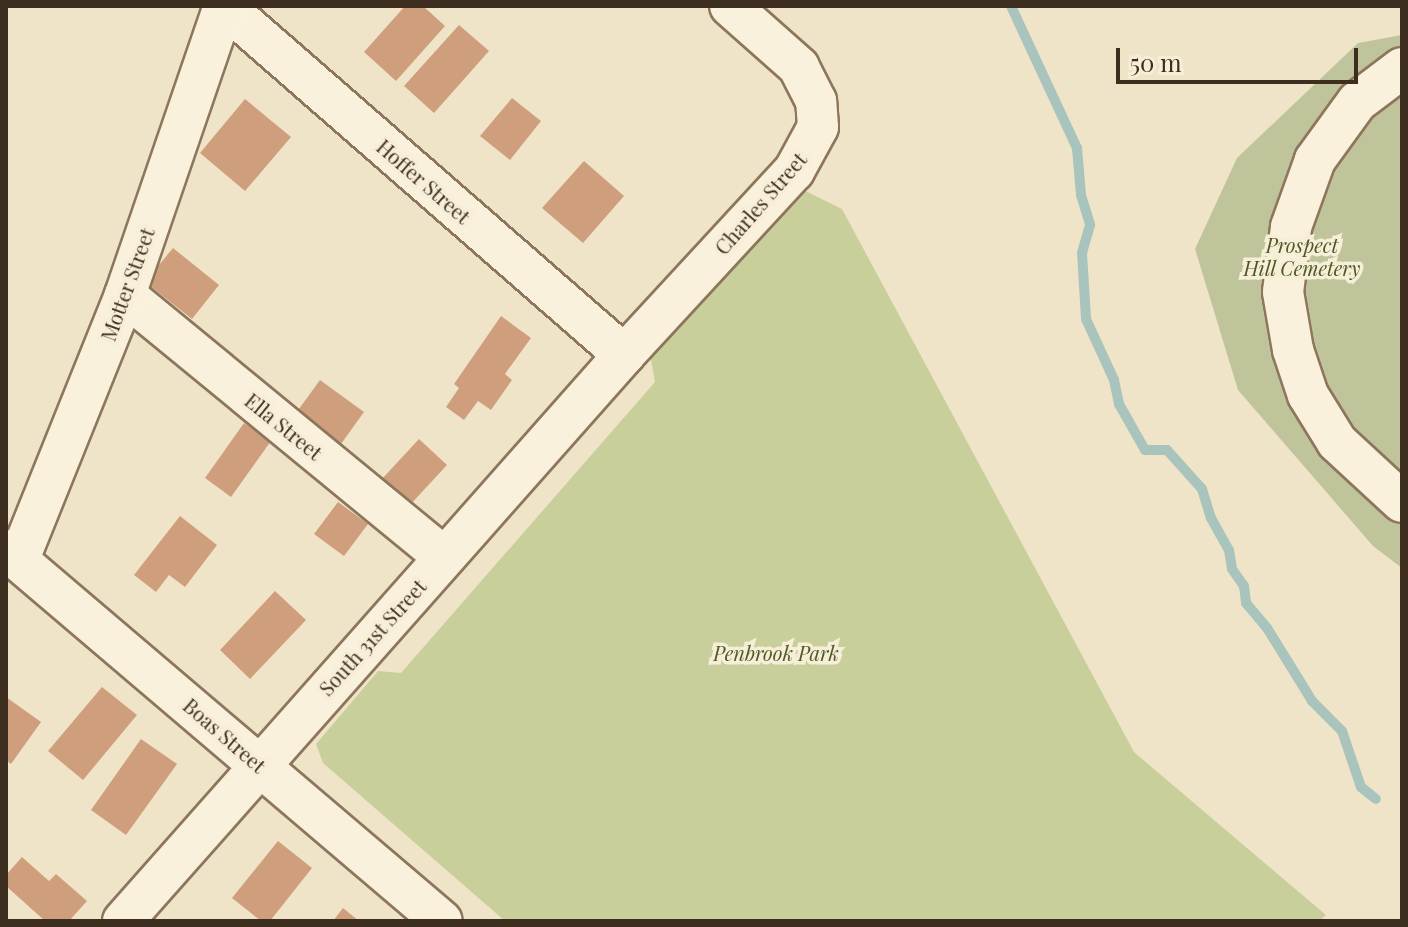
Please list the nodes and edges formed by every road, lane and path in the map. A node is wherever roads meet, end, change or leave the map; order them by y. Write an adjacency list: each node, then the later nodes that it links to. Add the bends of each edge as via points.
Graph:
1 (224, 6): 4 (street, Motter Street); 5 (street, Hoffer Street)
2 (730, 6): 5 (street, Charles Street, via 799,67 816,101 818,127 794,171)
3 (1402, 68): 6 (street, via 1357,102 1315,160 1291,227 1283,292 1308,395 1337,442)
4 (125, 295): 7 (street, Motter Street); 8 (street, Ella Street)
5 (624, 355): 8 (street, South 31st Street)
6 (1402, 502)
7 (13, 555): 9 (street, Boas Street)
8 (444, 557): 9 (street, South 31st Street)
9 (259, 765): 10 (street, South 31st Street); 11 (street, Boas Street)
10 (123, 921)
11 (442, 921)

